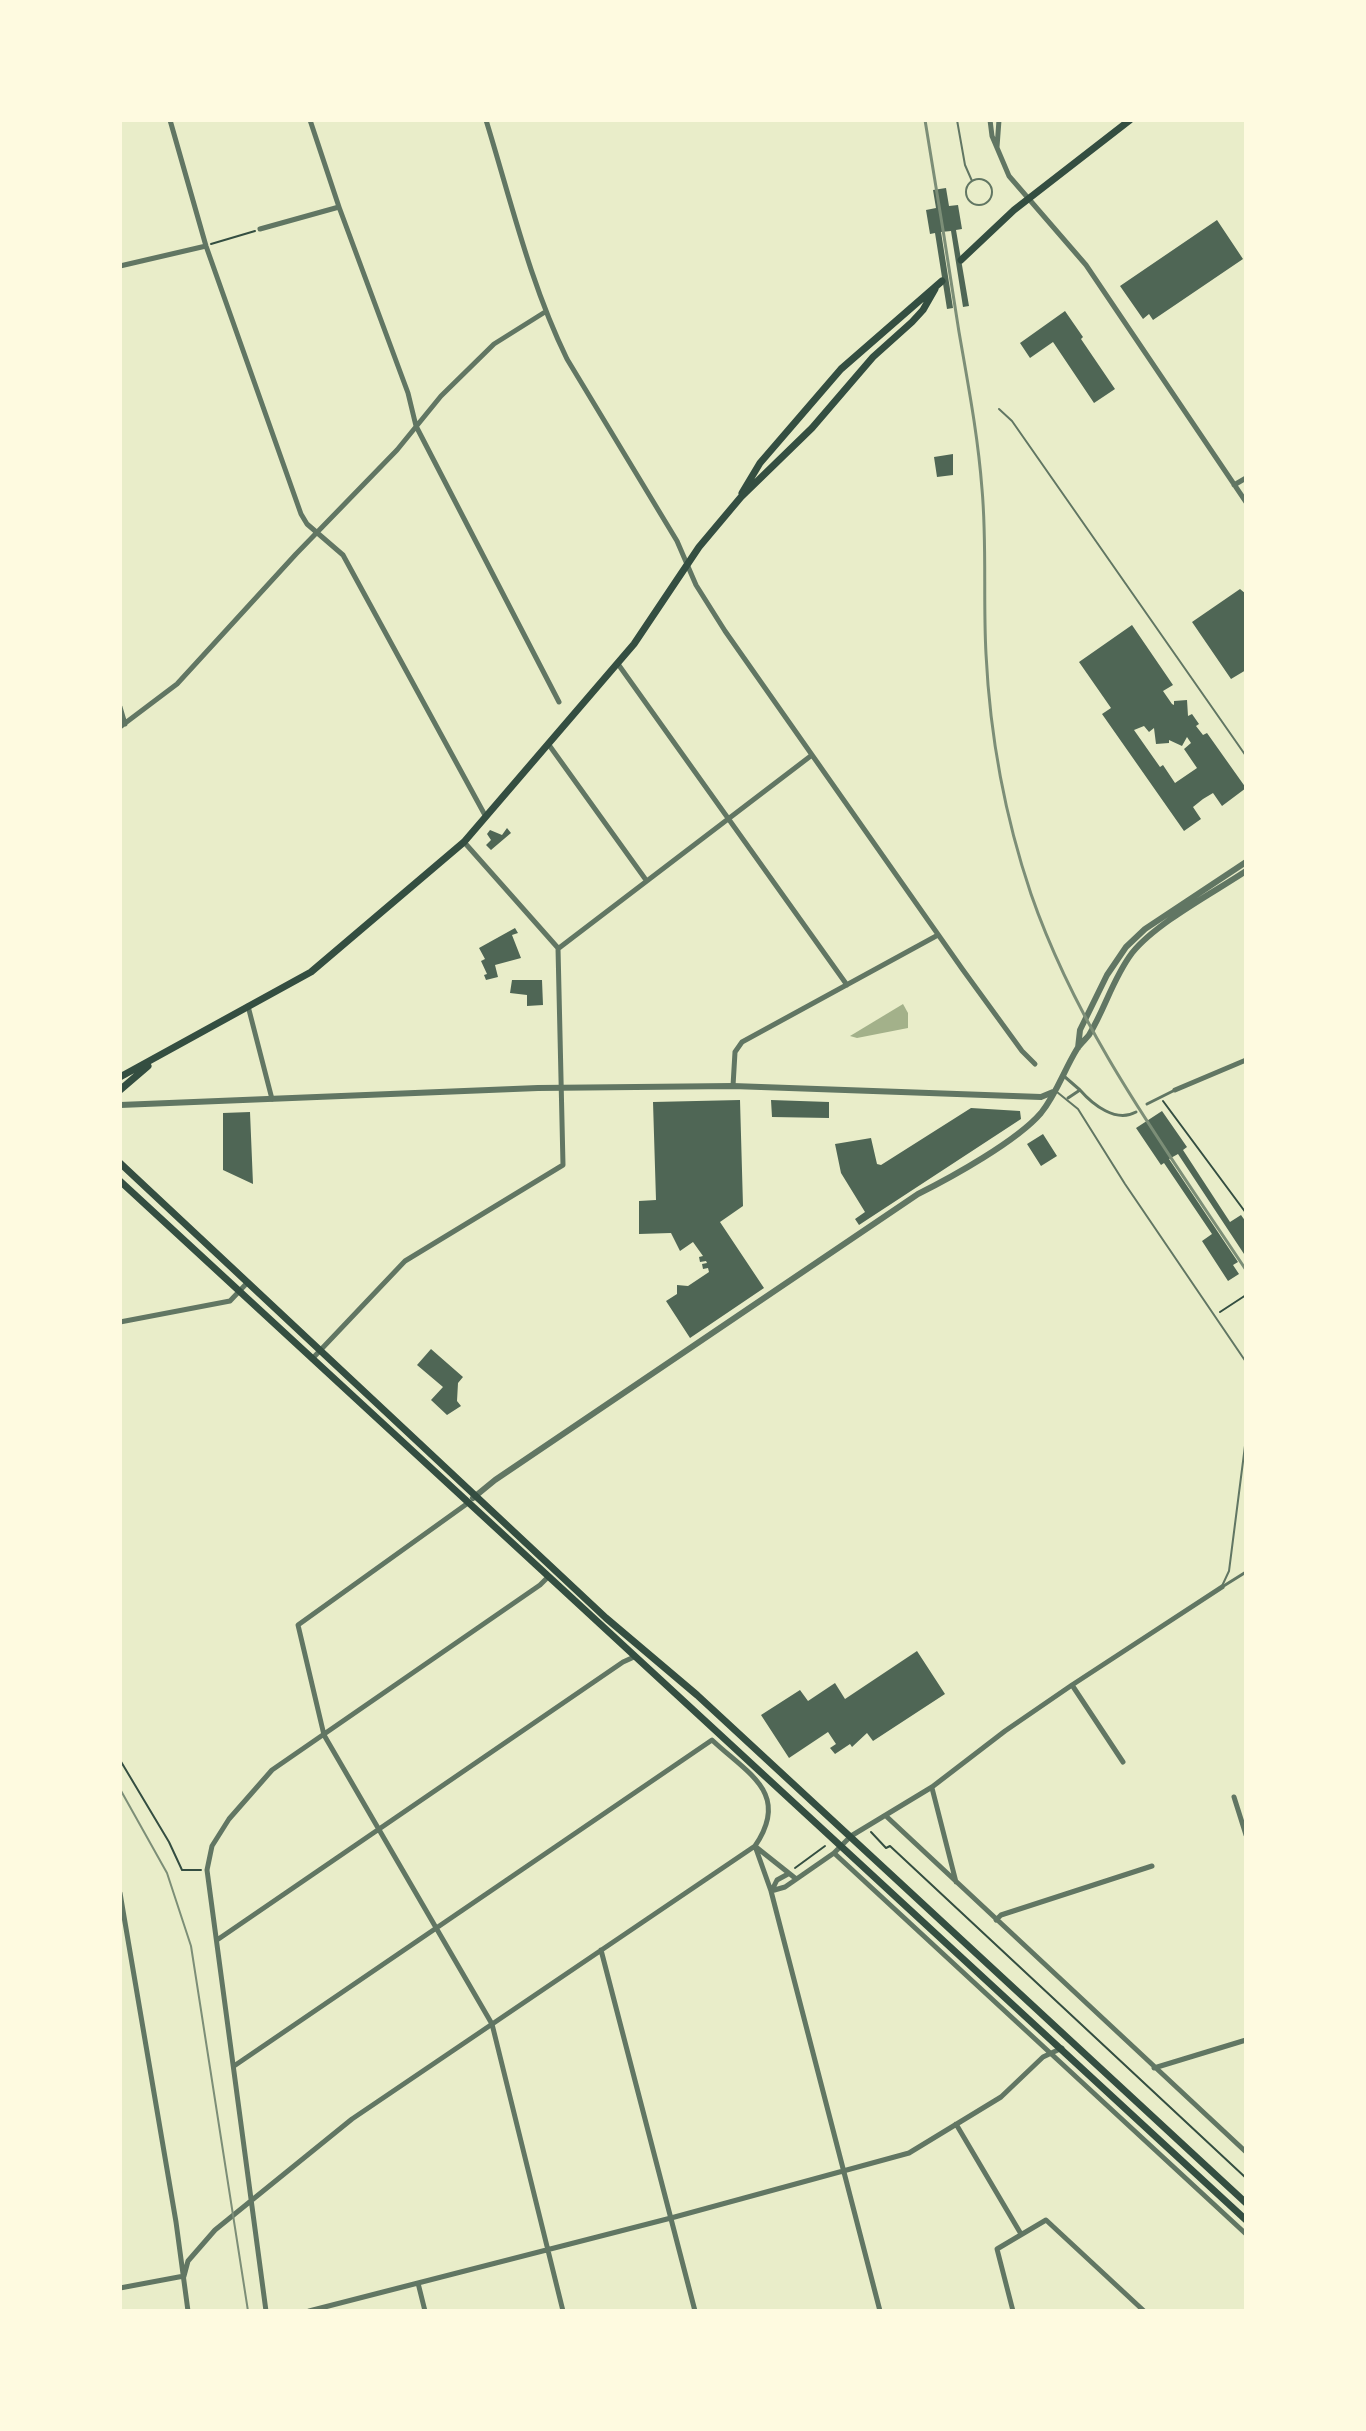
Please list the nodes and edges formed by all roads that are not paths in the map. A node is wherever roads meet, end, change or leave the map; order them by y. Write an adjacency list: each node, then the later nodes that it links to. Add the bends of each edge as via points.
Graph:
1 (170, 120): 13 (street)
2 (310, 120): 11 (street)
3 (486, 120): 18 (street)
4 (957, 120): 9 (lane)
5 (990, 120): 8 (street)
6 (999, 120): 8 (street)
7 (1130, 120): 10 (main road)
8 (997, 148): 10 (street, via 1006,171)
9 (972, 181): 9 (lane, via 967,200 986,204 992,195 990,185)
10 (1028, 200): 14 (main road); 22 (street, via 1086,265)
11 (339, 207): 12 (street); 20 (street)
12 (260, 229)
13 (206, 246): 15 (street); 25 (street, via 301,514)
14 (961, 260)
15 (120, 266)
16 (942, 281): 17 (main road)
17 (935, 289): 23 (main road, via 918,316); 23 (main road, via 841,369 760,463)
18 (545, 312): 20 (street, via 494,344); 26 (street)
19 (999, 409): 33 (lane)
20 (416, 426): 25 (street); 28 (street)
21 (1246, 478): 22 (street)
22 (1234, 485): 24 (street)
23 (741, 497): 26 (main road)
24 (1246, 502)
25 (318, 531): 30 (street, via 177,684); 34 (street, via 343,555)
26 (687, 565): 27 (main road); 32 (street, via 725,631)
27 (618, 664): 31 (main road); 35 (street)
28 (559, 702)
29 (120, 707): 30 (street)
30 (122, 725)
31 (549, 745): 34 (main road); 39 (street)
32 (812, 755): 35 (street); 40 (street)
33 (1246, 756)
34 (486, 817): 36 (main road)
35 (727, 819): 39 (street); 42 (street)
36 (464, 842): 41 (street); 43 (main road, via 322,965)
37 (1246, 862): 44 (street, via 1126,947 1080,1030)
38 (1246, 871): 44 (street, via 1137,947)
39 (646, 880): 41 (street)
40 (938, 935): 42 (street); 47 (street)
41 (558, 948): 51 (street)
42 (847, 985): 50 (street, via 742,1042 735,1052)
43 (248, 1006): 45 (main road); 57 (street)
44 (1078, 1048): 48 (street)
45 (162, 1055): 49 (main road); 52 (main road)
46 (1246, 1060): 54 (street)
47 (1035, 1064)
48 (1063, 1076): 53 (street); 55 (street)
49 (120, 1077)
50 (733, 1086): 51 (street); 55 (street, via 1041,1097)
51 (562, 1088): 57 (street); 66 (street, via 563,1165 405,1261)
52 (120, 1090)
53 (1080, 1090): 56 (street); 60 (street, via 1094,1104 1118,1115)
54 (1175, 1090): 58 (street)
55 (1056, 1091): 56 (lane); 70 (street, via 1036,1118 1015,1134 918,1194)
56 (1068, 1098): 68 (lane)
57 (272, 1100): 59 (street)
58 (1147, 1104)
59 (120, 1105)
60 (1136, 1112)
61 (120, 1163): 63 (main road)
62 (120, 1181): 64 (main road)
63 (247, 1283): 64 (street); 66 (main road)
64 (240, 1291): 65 (street, via 230,1301); 67 (main road)
65 (120, 1322)
66 (319, 1351): 67 (street); 70 (main road)
67 (312, 1359): 71 (main road)
68 (1246, 1362)
69 (1246, 1438): 74 (lane, via 1229,1571)
70 (476, 1496): 71 (street); 84 (main road)
71 (468, 1503): 73 (main road); 77 (street, via 298,1625)
72 (1246, 1572): 74 (street)
73 (548, 1577): 75 (main road); 77 (street)
74 (1222, 1587): 76 (street)
75 (634, 1657): 82 (street); 85 (main road)
76 (1072, 1685): 78 (street); 79 (street)
77 (324, 1735): 82 (street); 96 (street, via 272,1770 212,1846 207,1870)
78 (1123, 1762)
79 (932, 1787): 81 (street); 91 (street)
80 (1234, 1797): 83 (street)
81 (886, 1816): 84 (street); 91 (street)
82 (379, 1829): 95 (street); 96 (street)
83 (1246, 1835)
84 (851, 1836): 85 (street); 108 (main road)
85 (840, 1844): 87 (street); 100 (main road)
86 (755, 1846): 89 (street); 92 (street); 95 (street, via 766,1829 770,1806 765,1789 712,1740); 97 (street)
87 (834, 1853): 90 (street); 101 (street)
88 (1152, 1866): 94 (street)
89 (788, 1874): 90 (street); 92 (street)
90 (795, 1878): 92 (street)
91 (956, 1883): 94 (street)
92 (771, 1891): 106 (street)
93 (120, 1893): 114 (street)
94 (996, 1920): 103 (street)
95 (437, 1929): 98 (street); 102 (street)
96 (217, 1940): 102 (street)
97 (601, 1950): 98 (street); 109 (street)
98 (492, 2024): 107 (street, via 352,2119); 113 (street)
99 (1246, 2040): 103 (street)
100 (1062, 2048): 101 (street); 110 (main road)
101 (1051, 2054): 104 (street, via 1001,2097); 112 (street)
102 (234, 2066): 107 (street)
103 (1154, 2068): 105 (street)
104 (956, 2124): 106 (street, via 909,2153); 111 (street)
105 (1246, 2152)
106 (844, 2172): 109 (street); 123 (street)
107 (251, 2203): 114 (street, via 209,2236 188,2261); 118 (street)
108 (1246, 2203)
109 (671, 2218): 113 (street); 122 (street)
110 (1246, 2220)
111 (1021, 2234): 124 (street, via 997,2249); 125 (street, via 1046,2220)
112 (1246, 2234)
113 (548, 2250): 115 (street); 121 (street)
114 (184, 2276): 116 (street); 117 (street)
115 (418, 2283): 119 (street); 120 (street)
116 (120, 2288)
117 (188, 2311)
118 (266, 2311)
119 (309, 2311)
120 (425, 2311)
121 (563, 2311)
122 (695, 2311)
123 (880, 2311)
124 (1013, 2311)
125 (1144, 2311)

